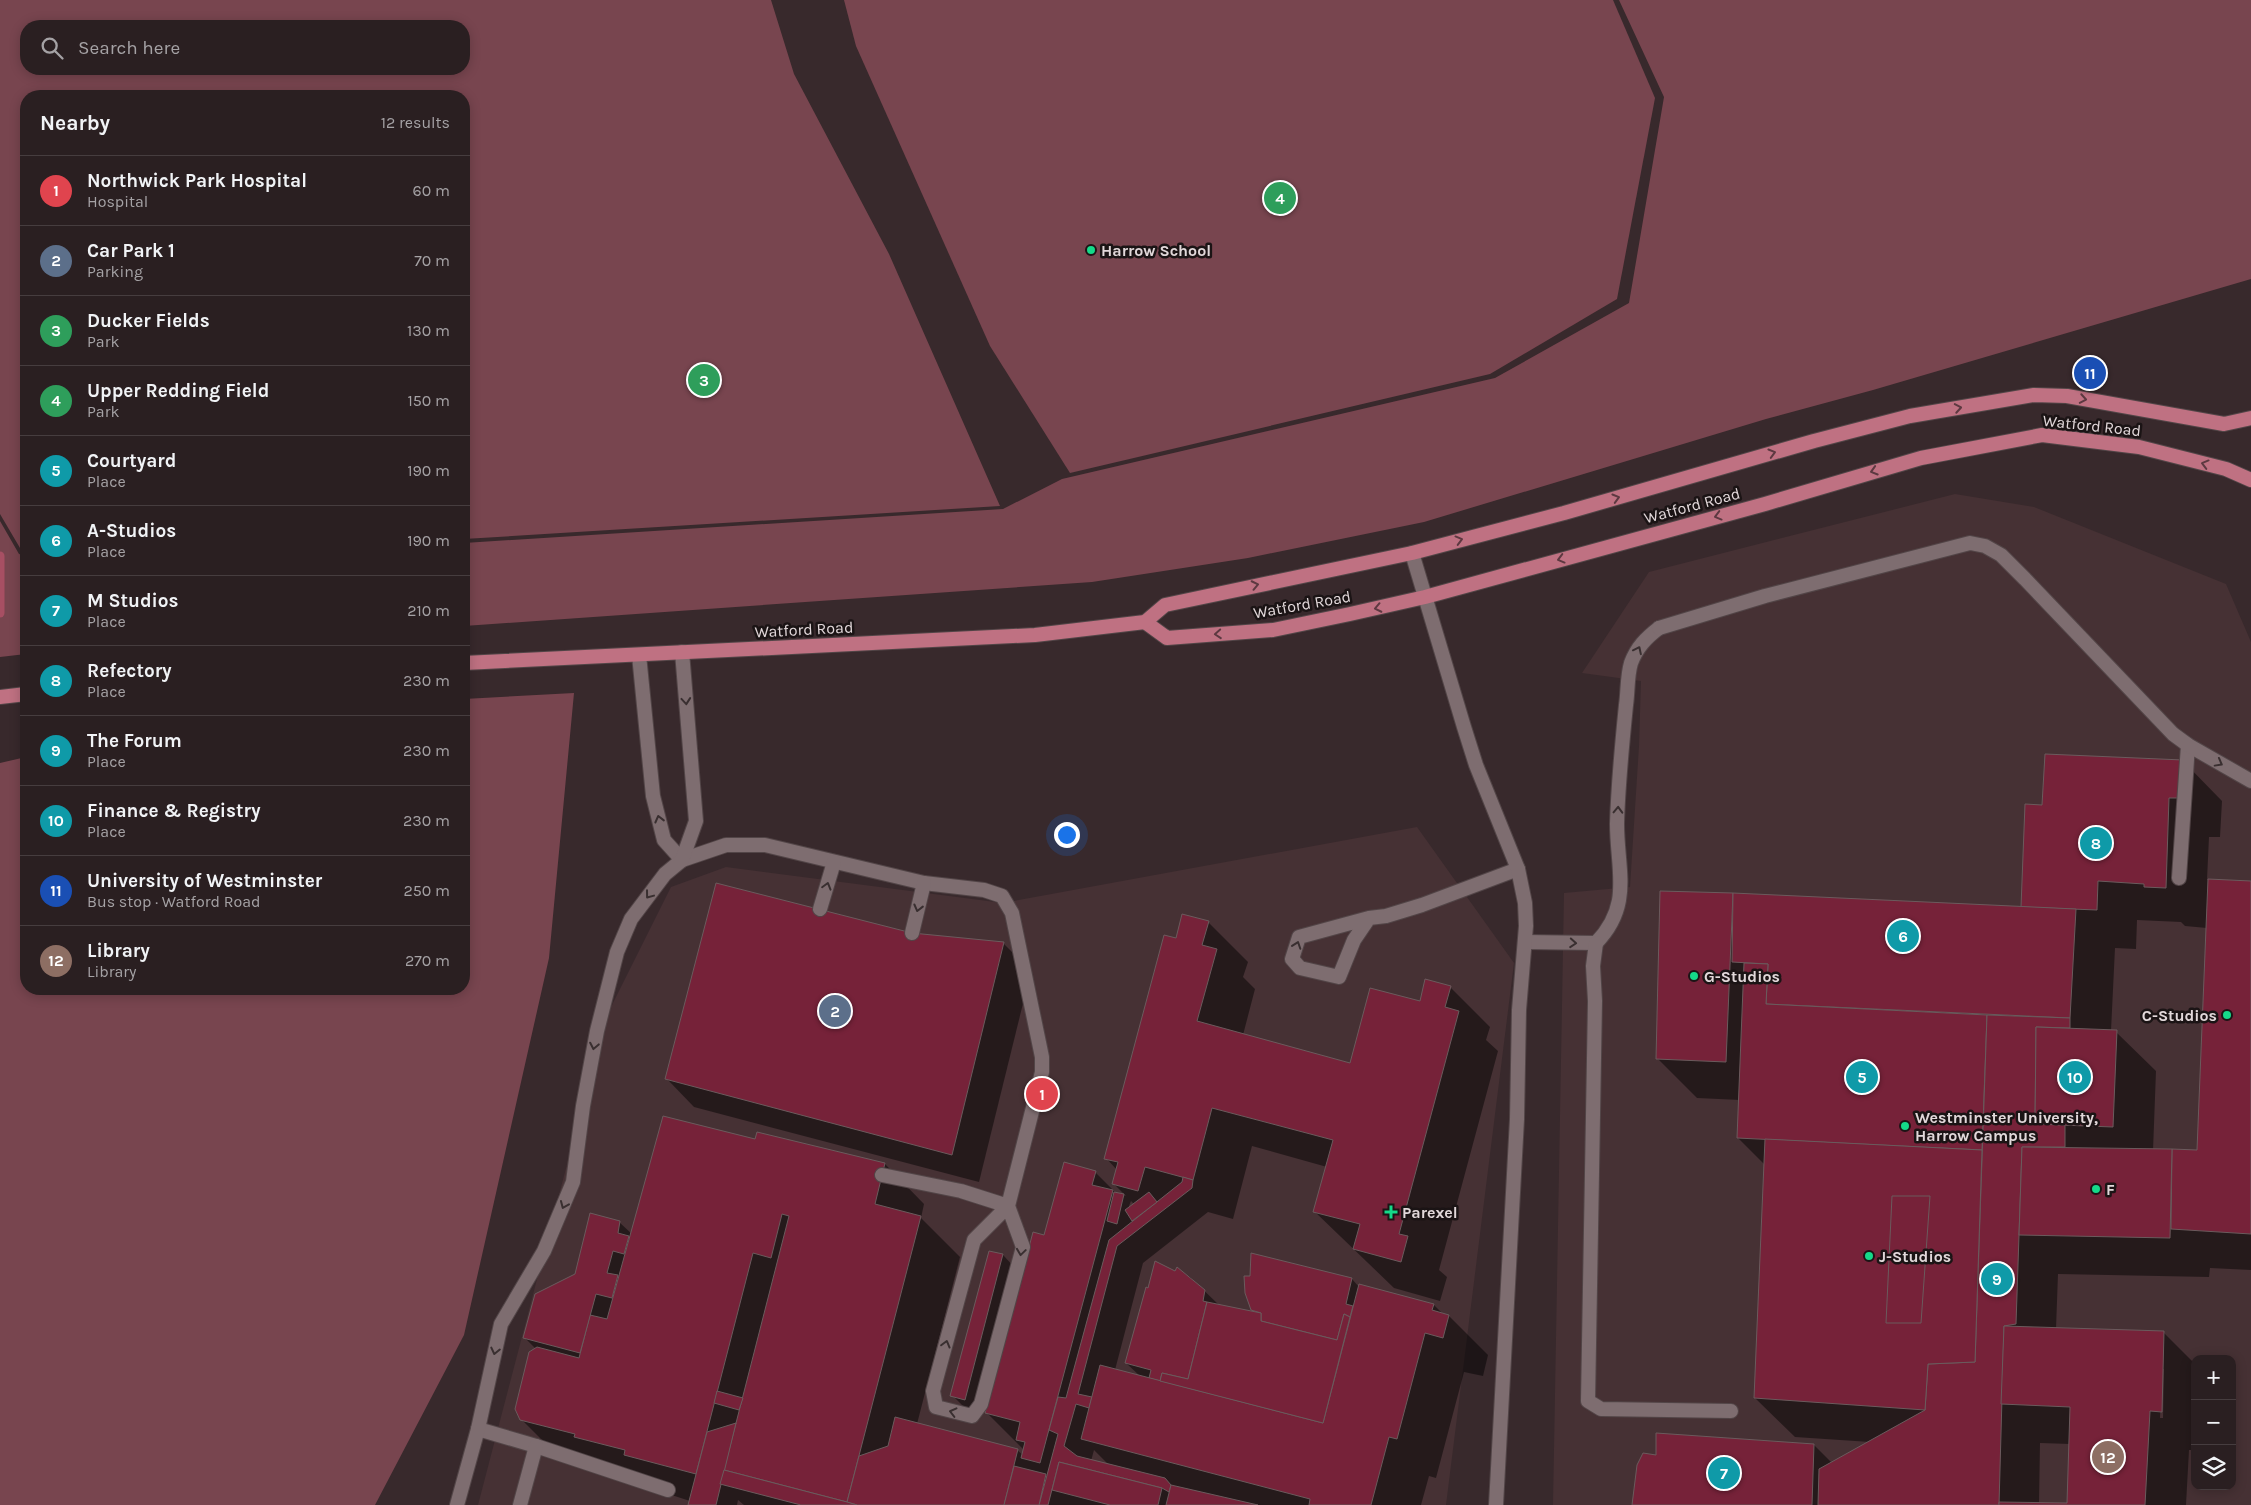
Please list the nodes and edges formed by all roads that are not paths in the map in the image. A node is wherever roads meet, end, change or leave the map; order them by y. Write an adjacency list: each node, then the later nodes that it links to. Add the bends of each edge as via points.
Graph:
1 (2251, 418): 3 (main road, Watford Road, one-way to 1, via 1910,416 2034,395 2068,396 2224,424)
2 (2251, 480): 4 (main road, Watford Road, one-way to 4, via 2226,469 2139,447 2042,435 1920,458)
3 (1412, 553): 4 (street); 5 (main road, Watford Road, one-way to 3, via 1165,605)
4 (1425, 598): 5 (main road, Watford Road, one-way to 5, via 1273,630 1167,638); 15 (street, via 1476,765)
5 (1144, 622): 6 (main road, Watford Road, via 1035,635)
6 (682, 652): 7 (main road, Watford Road); 13 (street, one-way to 13, via 696,820)
7 (639, 655): 8 (main road, Watford Road); 13 (street, one-way to 7, via 664,840 653,796)
8 (470, 663)
9 (20, 695): 10 (main road)
10 (0, 698)
11 (2188, 745): 12 (street, one-way to 12); 16 (street); 22 (street, one-way to 11, via 1616,916 1620,899 1617,825 1620,760 1631,664 1643,640 1659,628 1897,561 1970,543 1985,546 2001,555 2173,734)
12 (2251, 781)
13 (682, 860): 14 (street, via 726,844 765,845); 26 (street, one-way to 26, via 665,874 631,919 617,952 597,1031 573,1182 544,1251 501,1324)
14 (834, 862): 17 (street); 18 (street, one-way to 14)
15 (1518, 869): 19 (street, via 1422,905); 21 (street, via 1525,903)
16 (2179, 878)
17 (924, 883): 20 (street, one-way to 20); 24 (street, via 984,890 1002,896 1012,914 1042,1057 1042,1072)
18 (820, 909)
19 (1369, 918): 19 (street, one-way to 19, via 1354,940 1339,977 1300,968 1292,958 1299,937)
20 (912, 932)
21 (1524, 942): 22 (street, one-way to 22); 31 (street)
22 (1596, 943): 25 (street, via 1593,966 1595,1011 1588,1401 1601,1409)
23 (882, 1175): 24 (street, via 961,1190)
24 (1008, 1206): 24 (street, one-way to 24, via 1023,1246 981,1404 972,1416 936,1407 933,1391 974,1240)
25 (1731, 1411)
26 (478, 1429): 27 (street); 29 (street)
27 (536, 1446): 28 (street); 30 (street)
28 (668, 1490)
29 (457, 1505)
30 (520, 1505)
31 (1496, 1505)

